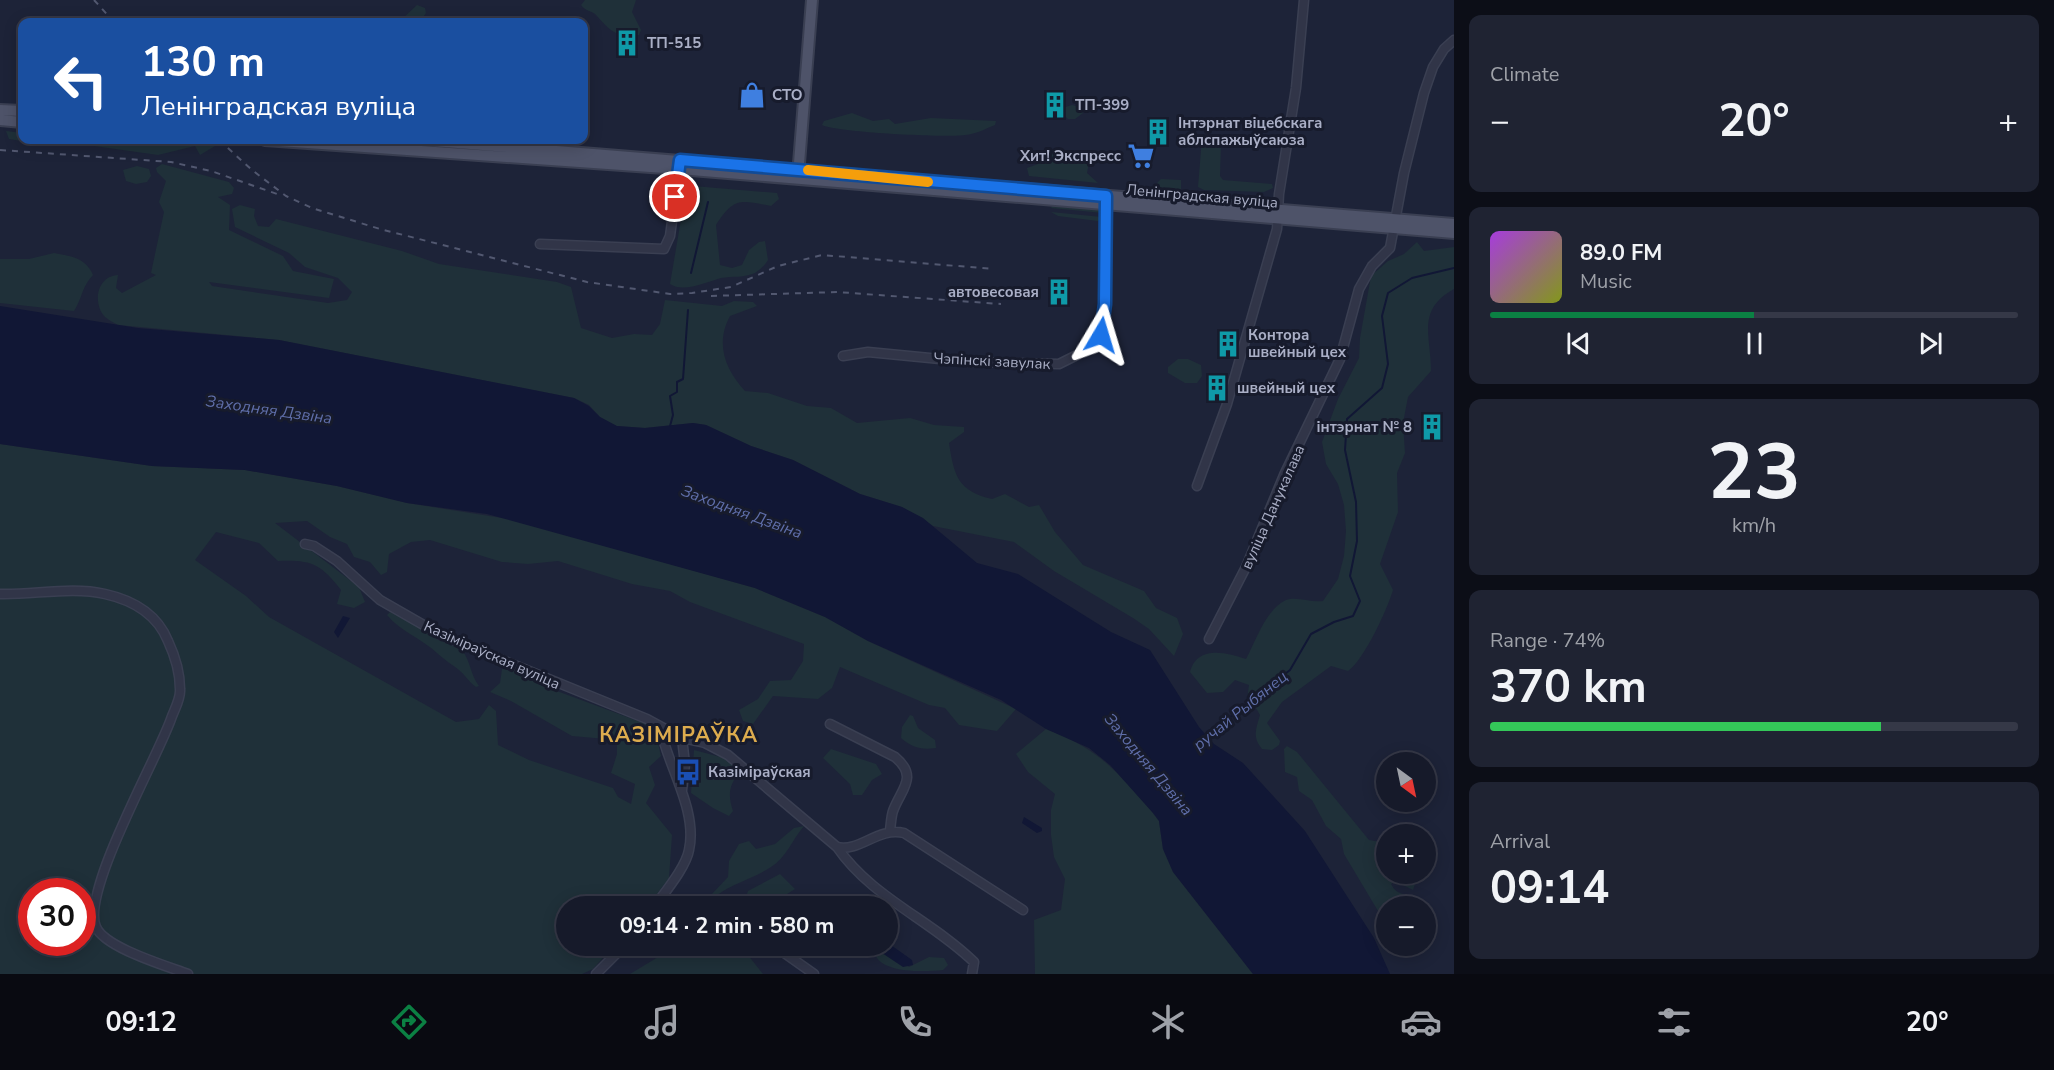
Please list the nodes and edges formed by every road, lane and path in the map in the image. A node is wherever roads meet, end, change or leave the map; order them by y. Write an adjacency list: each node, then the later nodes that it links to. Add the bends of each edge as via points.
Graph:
1 (812, 0): 12 (main road)
2 (1304, 0): 14 (street)
3 (1454, 40): 15 (street, вуліца Данукалава, via 1433,67 1424,93)
4 (0, 110): 5 (main road)
5 (18, 111)
6 (0, 120): 7 (main road)
7 (18, 122)
8 (349, 144): 10 (main road, Ленінградская вуліца)
9 (454, 144): 10 (main road, Ленінградская вуліца)
10 (537, 154): 11 (main road, Ленінградская вуліца)
11 (680, 165): 12 (main road, Ленінградская вуліца); 18 (street, via 670,236 664,249)
12 (798, 174): 13 (main road, Ленінградская вуліца)
13 (1106, 200): 14 (main road, Ленінградская вуліца); 19 (street, Чэпінскі завулак, via 1101,335 1085,351 1059,364 971,362 868,352)
14 (1278, 213): 15 (main road, Ленінградская вуліца); 20 (street, via 1239,366)
15 (1394, 223): 16 (main road, Ленінградская вуліца); 17 (main road, Ленінградская вуліца); 23 (street, вуліца Данукалава, via 1390,248 1372,266 1359,289 1340,359 1284,475 1246,567)
16 (1454, 224)
17 (1454, 233)
18 (540, 244)
19 (843, 356)
20 (1197, 486)
21 (305, 544): 25 (street, Казіміраўская вуліца, via 337,561 380,600 441,635 646,718)
22 (0, 594): 34 (street, via 104,594 151,614 166,636 177,661 181,691 163,743 108,861 93,906 100,934 130,951)
23 (1209, 639)
24 (830, 724): 28 (street, via 904,765 907,784 892,813)
25 (660, 728): 26 (street, Казіміраўская вуліца); 27 (street, via 665,753)
26 (682, 738): 27 (street); 29 (street, Казіміраўская вуліца, via 705,743 728,755)
27 (682, 790): 30 (street, via 689,851)
28 (890, 830): 29 (street, via 847,849); 31 (street, via 904,833)
29 (837, 846): 37 (street, Казіміраўская вуліца, via 849,865 974,962)
30 (661, 896)
31 (1023, 910)
32 (614, 956): 35 (street)
33 (788, 956): 36 (street)
34 (188, 974)
35 (596, 974)
36 (814, 974)
37 (972, 974)

